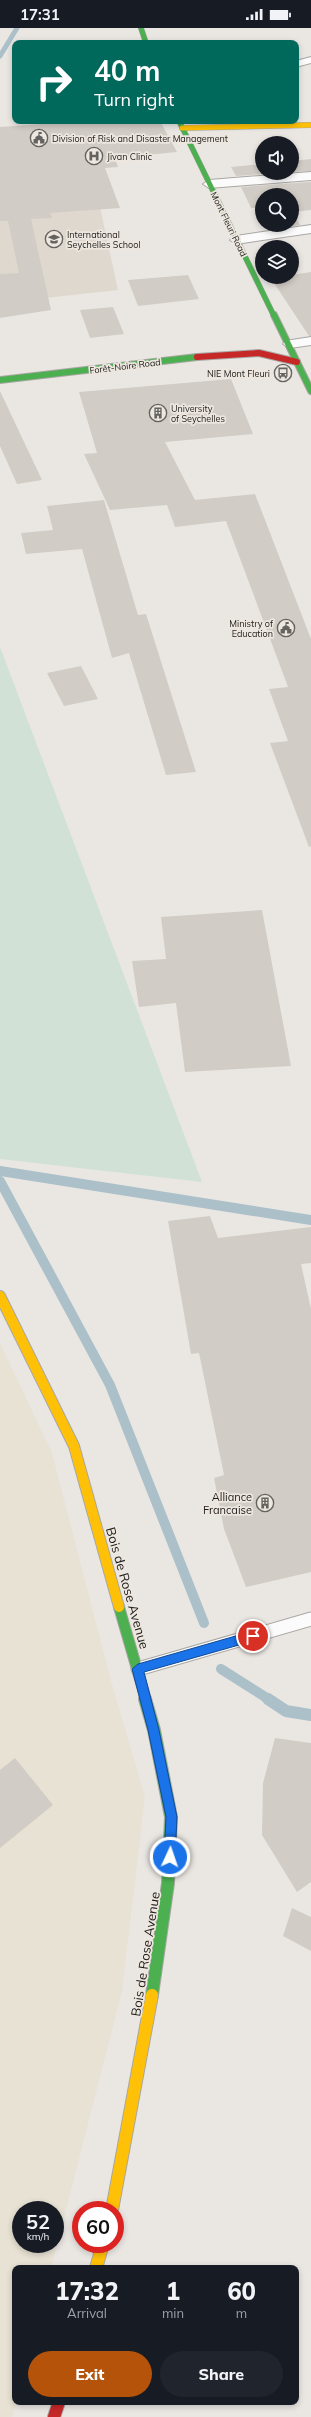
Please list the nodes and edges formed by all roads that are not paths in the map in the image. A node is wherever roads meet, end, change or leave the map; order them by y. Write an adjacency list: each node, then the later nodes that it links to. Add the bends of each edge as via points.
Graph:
1 (141, 28): 2 (main road)
2 (145, 40)
3 (311, 60): 4 (street)
4 (299, 63)
5 (181, 124): 6 (main road); 8 (main road, Mont Fleuri Road)
6 (311, 125)
7 (311, 176): 8 (street)
8 (209, 184): 10 (main road, Mont Fleuri Road)
9 (311, 229): 10 (street)
10 (236, 240): 11 (main road, Mont Fleuri Road)
11 (287, 339): 12 (street, Forêt-Noire Road); 13 (main road, Forêt-Noire Road, via 272,342); 14 (main road, Mont Fleuri Road)
12 (311, 341)
13 (250, 352): 14 (main road, Forêt-Noire Road, via 276,354); 15 (main road, Forêt-Noire Road)
14 (297, 362): 16 (main road, Mont Fleuri Road)
15 (0, 380)
16 (311, 391)
17 (0, 1296): 19 (main road, Bois de Rose Avenue, via 74,1446)
18 (311, 1619): 19 (lane)
19 (138, 1669): 20 (main road, Bois de Rose Avenue, via 154,1730 171,1817 170,1846 168,1883 152,1997)
20 (114, 2201)
21 (100, 2253): 22 (main road)
22 (97, 2265)
23 (58, 2405): 24 (main road)
24 (54, 2417)

